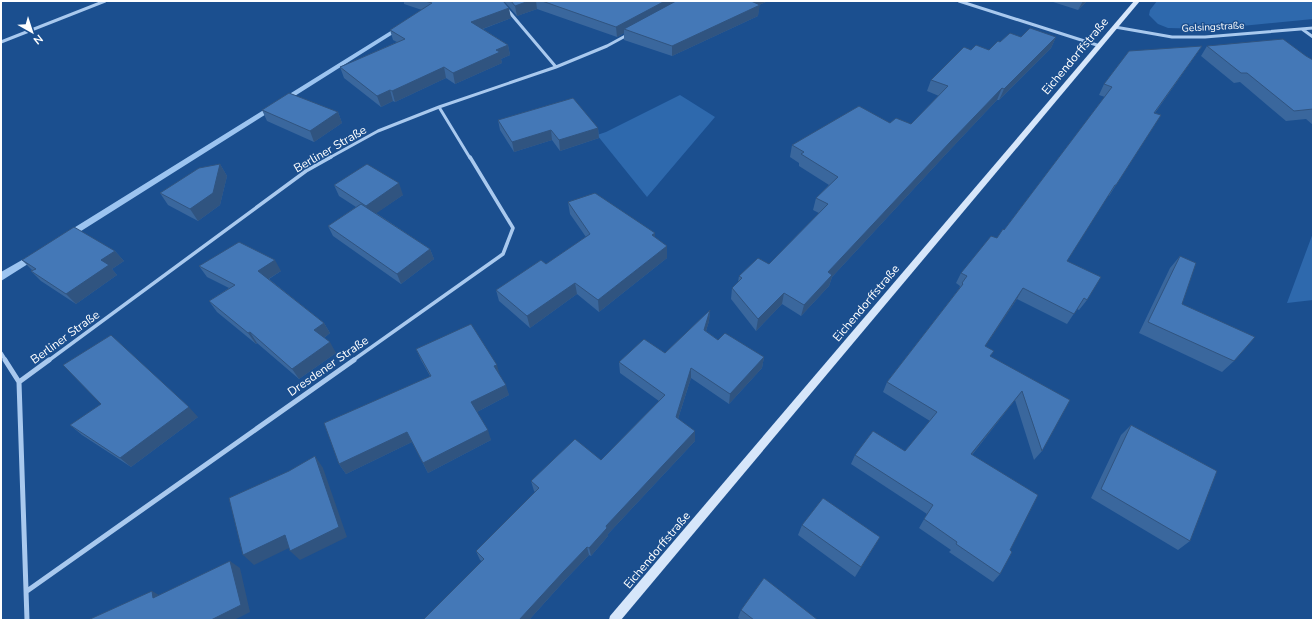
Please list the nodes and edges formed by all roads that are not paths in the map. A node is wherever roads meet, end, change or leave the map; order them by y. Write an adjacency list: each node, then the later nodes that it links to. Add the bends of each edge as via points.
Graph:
1 (105, 1): 10 (street)
2 (500, 1): 12 (street)
3 (959, 1): 11 (street)
4 (1136, 1): 5 (street, Eichendorffstraße)
5 (1115, 27): 7 (street, Gelsingstraße, via 1172,37 1205,37); 11 (street, Eichendorffstraße)
6 (1313, 28): 7 (street, Gelsingstraße)
7 (1302, 29): 9 (street)
8 (634, 31): 12 (street, Berliner Straße, via 607,46)
9 (1313, 37)
10 (1, 42)
11 (1100, 46): 18 (street, Eichendorffstraße)
12 (556, 67): 13 (street, Berliner Straße)
13 (439, 107): 15 (street, Berliner Straße, via 378,131 306,171); 16 (street, Dresdener Straße, via 513,228 503,254)
14 (1, 353): 15 (street)
15 (19, 382): 16 (street)
16 (27, 591): 17 (street)
17 (27, 620)
18 (614, 620)

